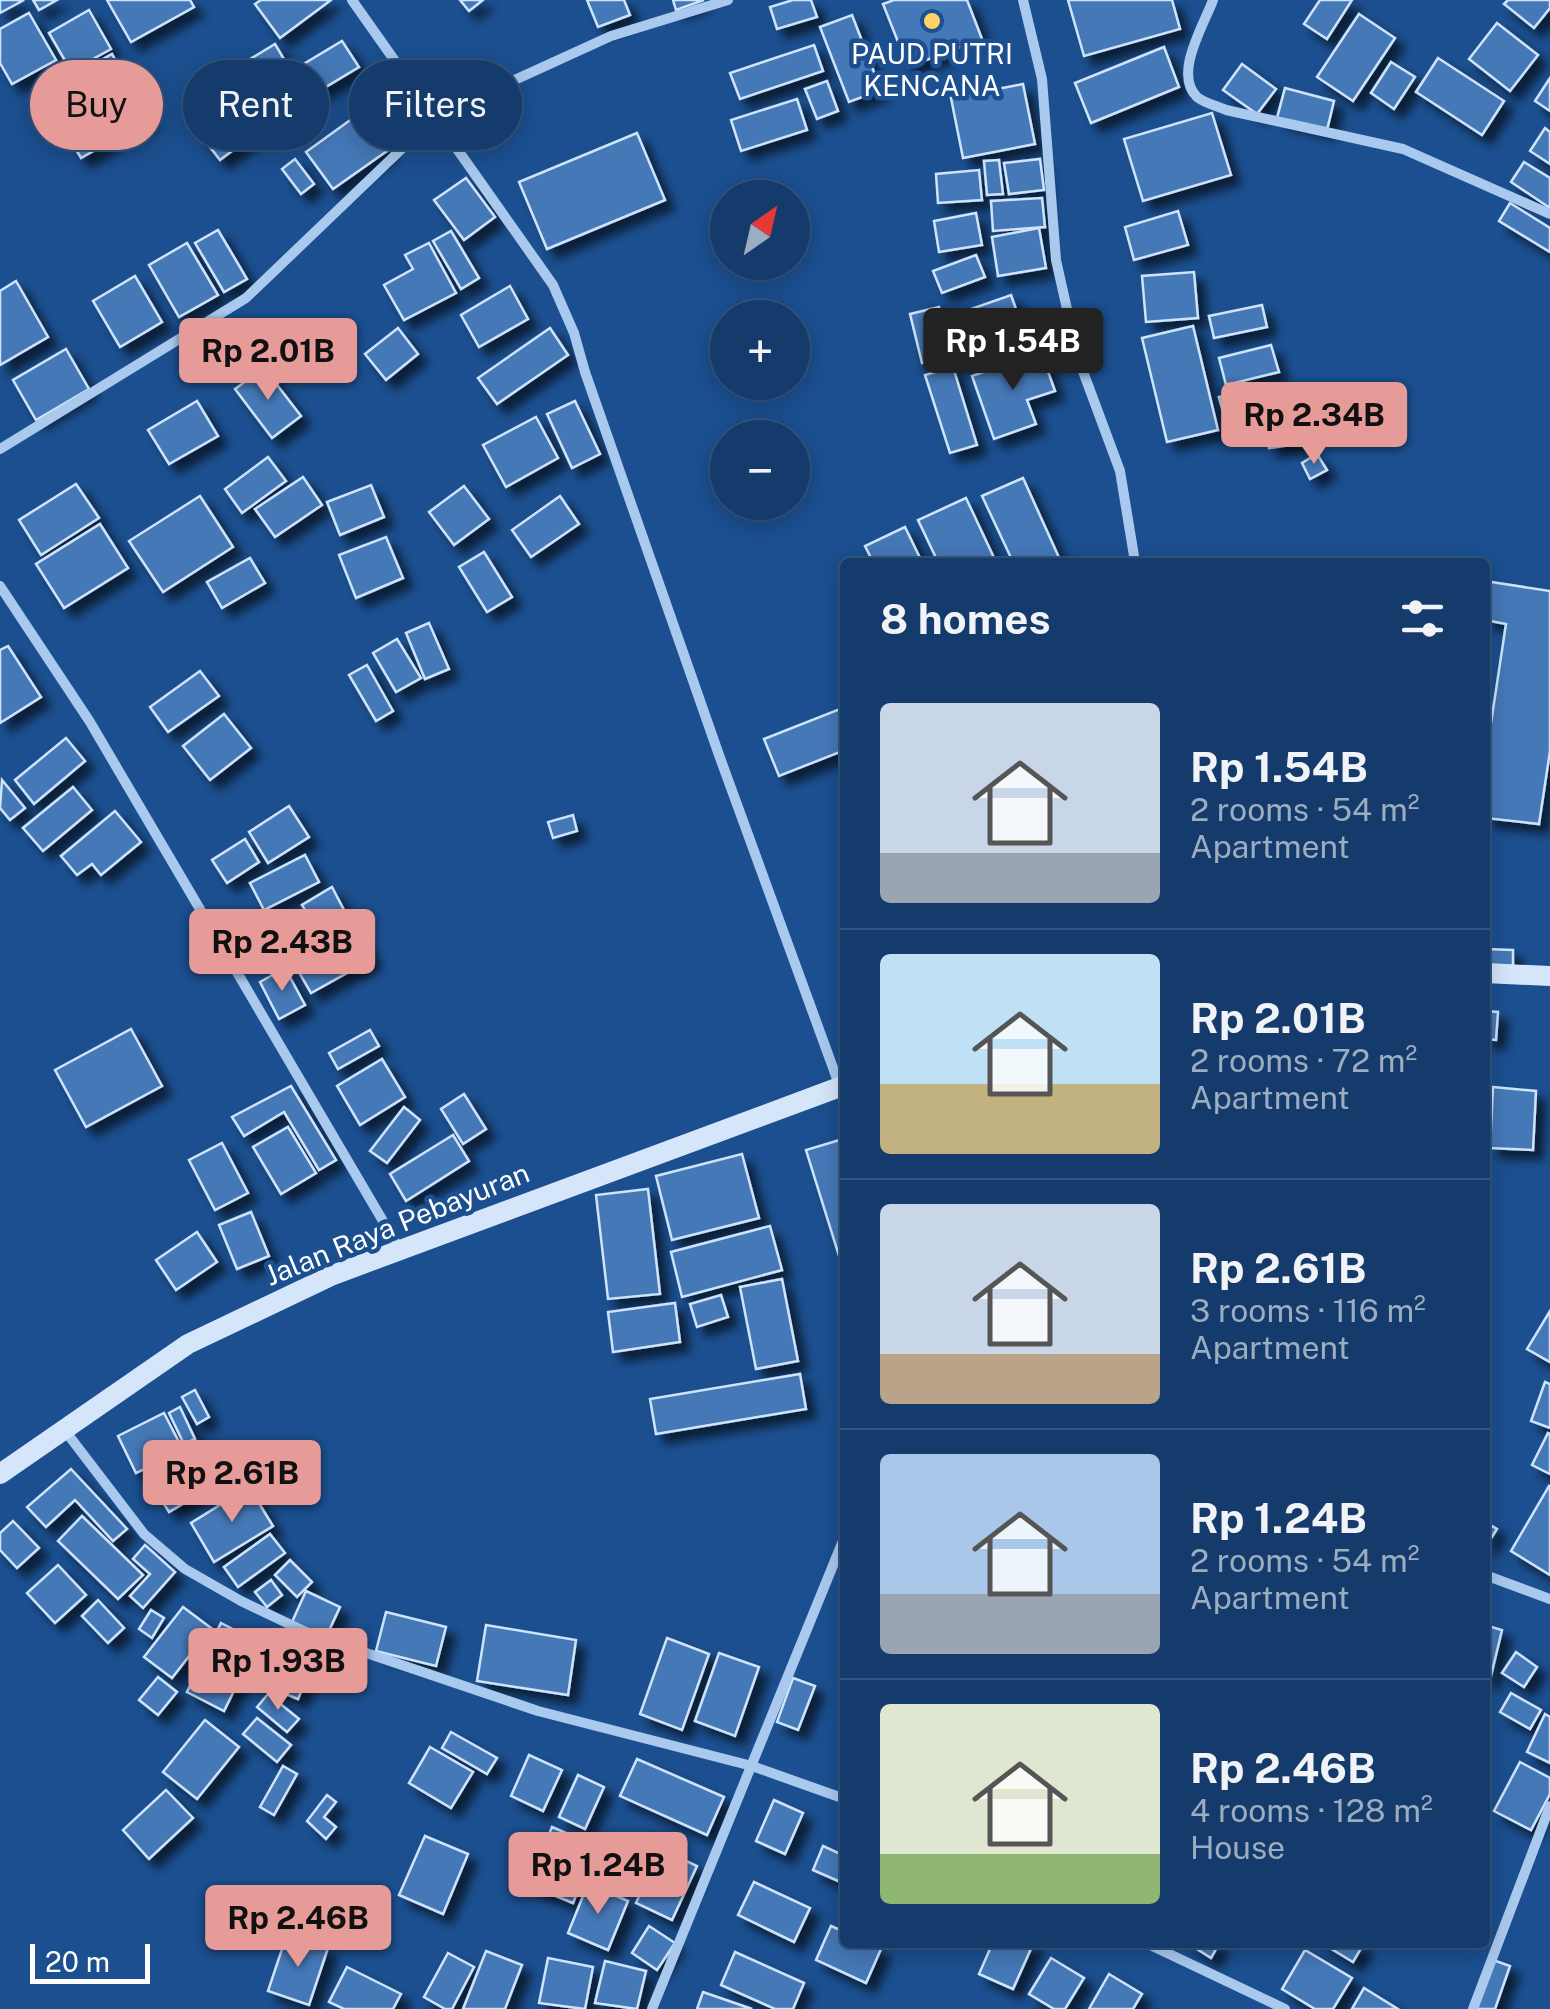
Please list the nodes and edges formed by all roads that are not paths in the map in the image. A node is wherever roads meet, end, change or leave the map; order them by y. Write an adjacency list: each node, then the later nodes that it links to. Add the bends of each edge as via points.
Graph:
1 (352, 0): 5 (street)
2 (728, 0): 6 (street, via 611,36)
3 (1023, 0): 11 (street, via 1042,79 1056,260 1078,358 1120,471)
4 (1213, 0): 9 (street, via 1187,70 1198,99 1404,149)
5 (395, 60)
6 (522, 77)
7 (401, 150): 10 (street, via 246,298)
8 (460, 150): 15 (street, via 553,285 574,333)
9 (1550, 214)
10 (0, 449)
11 (1134, 558)
12 (0, 586): 17 (street, via 110,754)
13 (1490, 973): 14 (main road)
14 (1550, 976)
15 (840, 1081)
16 (840, 1087): 17 (main road, Jalan Raya Pebayuran)
17 (400, 1250): 18 (main road, Jalan Raya Pebayuran, via 188,1344)
18 (63, 1428): 19 (main road, Jalan Raya Pebayuran); 23 (street, via 144,1534 185,1569 241,1601 403,1668)
19 (0, 1474)
20 (840, 1548): 23 (street)
21 (1490, 1577): 22 (street)
22 (1550, 1599)
23 (752, 1766): 24 (street); 27 (street)
24 (840, 1797)
25 (1550, 1806): 29 (street)
26 (1157, 1948): 28 (street)
27 (652, 2009)
28 (1285, 2009)
29 (1473, 2009)

